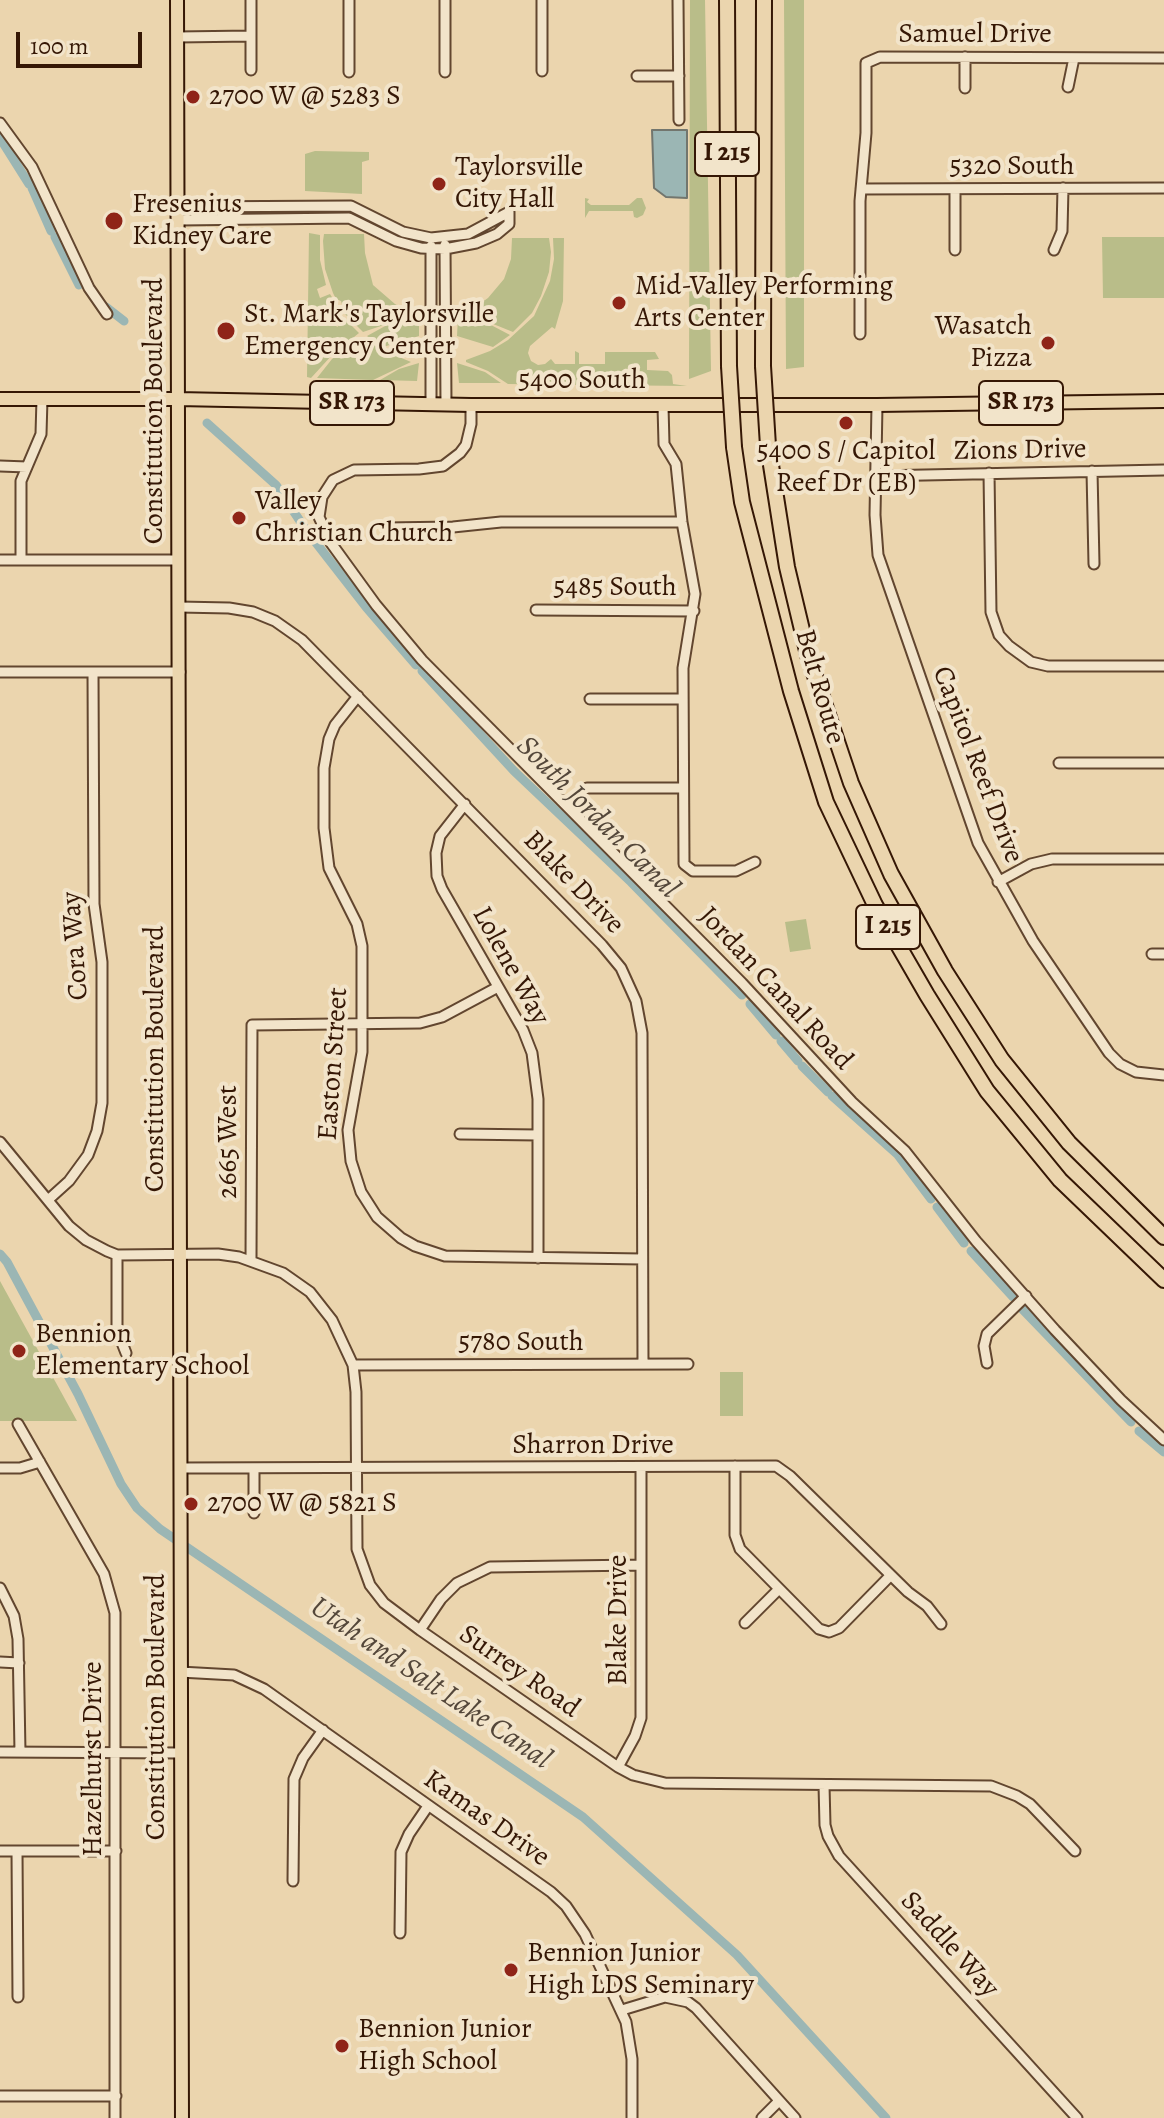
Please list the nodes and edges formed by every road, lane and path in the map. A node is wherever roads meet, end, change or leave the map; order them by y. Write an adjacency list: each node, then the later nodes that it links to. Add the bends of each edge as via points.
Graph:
1 (177, 0): 10 (main road, Constitution Boulevard)
2 (251, 0): 9 (street)
3 (349, 0): 16 (street)
4 (445, 0): 17 (street)
5 (542, 0): 15 (street)
6 (678, 0): 19 (street)
7 (727, 0): 90 (highway, Belt Route / I 215, bridge, via 734,447 742,502 826,802 875,905 987,1091 1060,1180)
8 (764, 0): 84 (highway, Belt Route / I 215, bridge, via 763,366 768,446 787,567 808,655 851,783 891,874 945,971 1002,1060 1069,1143)
9 (251, 36): 10 (street); 14 (street)
10 (177, 37): 28 (main road, Constitution Boulevard)
11 (965, 57): 12 (street, Samuel Drive); 21 (street); 26 (street, Samuel Drive, via 880,57 866,63)
12 (1074, 58): 13 (street, Samuel Drive); 20 (street)
13 (1164, 58)
14 (251, 70)
15 (542, 71)
16 (349, 72)
17 (445, 72)
18 (637, 76): 19 (street)
19 (679, 76): 22 (street)
20 (1068, 87)
21 (965, 88)
22 (679, 120)
23 (0, 123): 34 (street, via 32,167 89,288)
24 (1063, 188): 25 (street, 5320 South); 27 (street, 5320 South); 33 (street, via 1062,231)
25 (1164, 188)
26 (861, 189): 27 (street, 5320 South); 35 (street)
27 (955, 189): 32 (street)
28 (179, 213): 30 (street, via 351,206); 38 (main road, Constitution Boulevard)
29 (445, 238): 30 (street); 31 (street); 31 (street, via 476,231 509,212 509,224 497,234)
30 (431, 244): 31 (street); 40 (street)
31 (445, 249): 41 (street)
32 (955, 250)
33 (1054, 250)
34 (107, 314)
35 (860, 334)
36 (0, 399): 37 (main road, 5400 South / SR 173)
37 (42, 399): 38 (main road, 5400 South / SR 173); 46 (street, via 41,434)
38 (178, 399): 40 (main road, 5400 South / SR 173); 55 (main road, Constitution Boulevard)
39 (1164, 401): 43 (main road, 5400 South / SR 173)
40 (431, 405): 41 (main road, 5400 South / SR 173)
41 (446, 405): 42 (main road, 5400 South / SR 173)
42 (471, 405): 44 (main road, 5400 South / SR 173); 91 (street, Jordan Canal Road, via 466,445 443,466 354,470 333,480 322,497 319,517 331,543 422,660 905,1151)
43 (877, 405): 44 (main road, 5400 South / SR 173); 50 (street, Capitol Reef Drive)
44 (663, 406): 51 (street, via 664,444 676,464)
45 (0, 466): 46 (street)
46 (27, 467): 54 (street, via 20,488)
47 (1164, 470): 48 (street, Zions Drive)
48 (1092, 471): 49 (street, Zions Drive); 56 (street)
49 (989, 473): 50 (street, Zions Drive); 60 (street, via 991,612 999,635 1031,662 1048,666)
50 (877, 476): 74 (street, Capitol Reef Drive, via 878,555 971,827)
51 (682, 522): 52 (street); 59 (street)
52 (386, 528)
53 (0, 560): 54 (street)
54 (21, 560): 55 (street)
55 (179, 560): 57 (main road, Constitution Boulevard)
56 (1094, 564)
57 (179, 607): 63 (main road, Constitution Boulevard); 64 (street, Blake Drive, via 241,609 275,621 302,640)
58 (536, 610): 59 (street, 5485 South)
59 (694, 611): 66 (street)
60 (1164, 666)
61 (0, 672): 62 (street)
62 (93, 672): 63 (street); 83 (street, Cora Way, via 102,1103 88,1155)
63 (180, 672): 86 (main road, Constitution Boulevard)
64 (358, 696): 71 (street, Blake Drive); 78 (street, Easton Street, via 329,739 324,828 329,868 360,935)
65 (590, 699): 66 (street)
66 (683, 699): 70 (street)
67 (1059, 763): 68 (street)
68 (1164, 763)
69 (587, 788): 70 (street)
70 (682, 788): 73 (street, via 686,869 736,871)
71 (465, 804): 77 (street, Lolene Way, via 440,836 437,876); 89 (street, Blake Drive, via 602,945 629,984 642,1033)
72 (1164, 859): 74 (street, via 1052,859)
73 (755, 862)
74 (998, 882): 79 (street, Capitol Reef Drive, via 1109,1053 1136,1072)
75 (1152, 954): 76 (street)
76 (1164, 954)
77 (498, 987): 78 (street, via 432,1021); 81 (street, Lolene Way, via 532,1053)
78 (362, 1025): 87 (street, Easton Street, via 349,1149 357,1184 377,1217 415,1246 445,1256); 88 (street, 2665 West, via 252,1025)
79 (1164, 1075)
80 (460, 1134): 81 (street)
81 (538, 1135): 87 (street, Lolene Way)
82 (0, 1142): 83 (street)
83 (48, 1200): 85 (street, via 77,1233)
84 (1164, 1237)
85 (117, 1255): 86 (street, Surrey Road); 92 (street, via 117,1330)
86 (181, 1255): 88 (street, Surrey Road); 102 (main road, Constitution Boulevard)
87 (538, 1258): 89 (street, Easton Street)
88 (251, 1259): 96 (street, Surrey Road, via 310,1292 332,1320)
89 (642, 1259): 94 (street, Blake Drive)
90 (1164, 1280)
91 (1026, 1296): 93 (street, via 987,1334); 98 (street, Jordan Canal Road)
92 (126, 1353)
93 (987, 1363)
94 (643, 1364): 95 (street, 5780 South); 96 (street, 5780 South)
95 (688, 1364)
96 (353, 1365): 104 (street, Surrey Road)
97 (18, 1424): 99 (street, Hazelhurst Drive)
98 (1164, 1440)
99 (40, 1462): 101 (street); 120 (street, Hazelhurst Drive, via 113,1599)
100 (735, 1466): 105 (street, Sharron Drive); 108 (street, Sharron Drive, via 784,1471); 110 (street, via 738,1545)
101 (0, 1468)
102 (181, 1468): 103 (street, Sharron Drive); 116 (main road, Constitution Boulevard)
103 (254, 1468): 104 (street, Sharron Drive); 106 (street)
104 (357, 1468): 105 (street, Sharron Drive); 113 (street, Surrey Road, via 356,1537 364,1573 384,1603)
105 (641, 1468): 107 (street, Blake Drive)
106 (254, 1513)
107 (641, 1565): 113 (street, via 490,1567 449,1591); 122 (street, Blake Drive, via 641,1718)
108 (890, 1576): 110 (street, via 829,1632 814,1625); 112 (street, Sharron Drive)
109 (0, 1588): 115 (street, via 17,1627)
110 (778, 1590): 111 (street)
111 (745, 1623)
112 (941, 1624)
113 (420, 1630): 122 (street, Surrey Road)
114 (0, 1662): 115 (street)
115 (19, 1663): 119 (street)
116 (180, 1672): 117 (street, Kamas Drive, via 243,1677); 121 (main road, Constitution Boulevard)
117 (323, 1730): 124 (street, Kamas Drive); 129 (street, via 294,1779)
118 (0, 1752): 119 (street)
119 (20, 1752): 120 (street)
120 (115, 1752): 121 (street); 127 (street, Hazelhurst Drive)
121 (181, 1753): 137 (main road, Constitution Boulevard)
122 (618, 1767): 123 (street, Surrey Road, via 665,1783)
123 (824, 1785): 128 (street, Surrey Road, via 991,1786 1030,1804); 141 (street, Saddle Way, via 825,1825 839,1856)
124 (428, 1806): 130 (street, via 401,1852); 132 (street, Kamas Drive, via 566,1906)
125 (0, 1851): 126 (street)
126 (17, 1851): 127 (street); 131 (street)
127 (116, 1851): 134 (street, Hazelhurst Drive)
128 (1075, 1851)
129 (293, 1881)
130 (400, 1933)
131 (18, 1997)
132 (622, 2010): 135 (street, via 665,1997 688,2002); 138 (street, Kamas Drive, via 631,2046)
133 (0, 2096): 134 (street)
134 (116, 2096): 136 (street, Hazelhurst Drive)
135 (779, 2101): 139 (street); 140 (street)
136 (115, 2118)
137 (182, 2118)
138 (632, 2118)
139 (762, 2118)
140 (795, 2118)
141 (1077, 2118)

